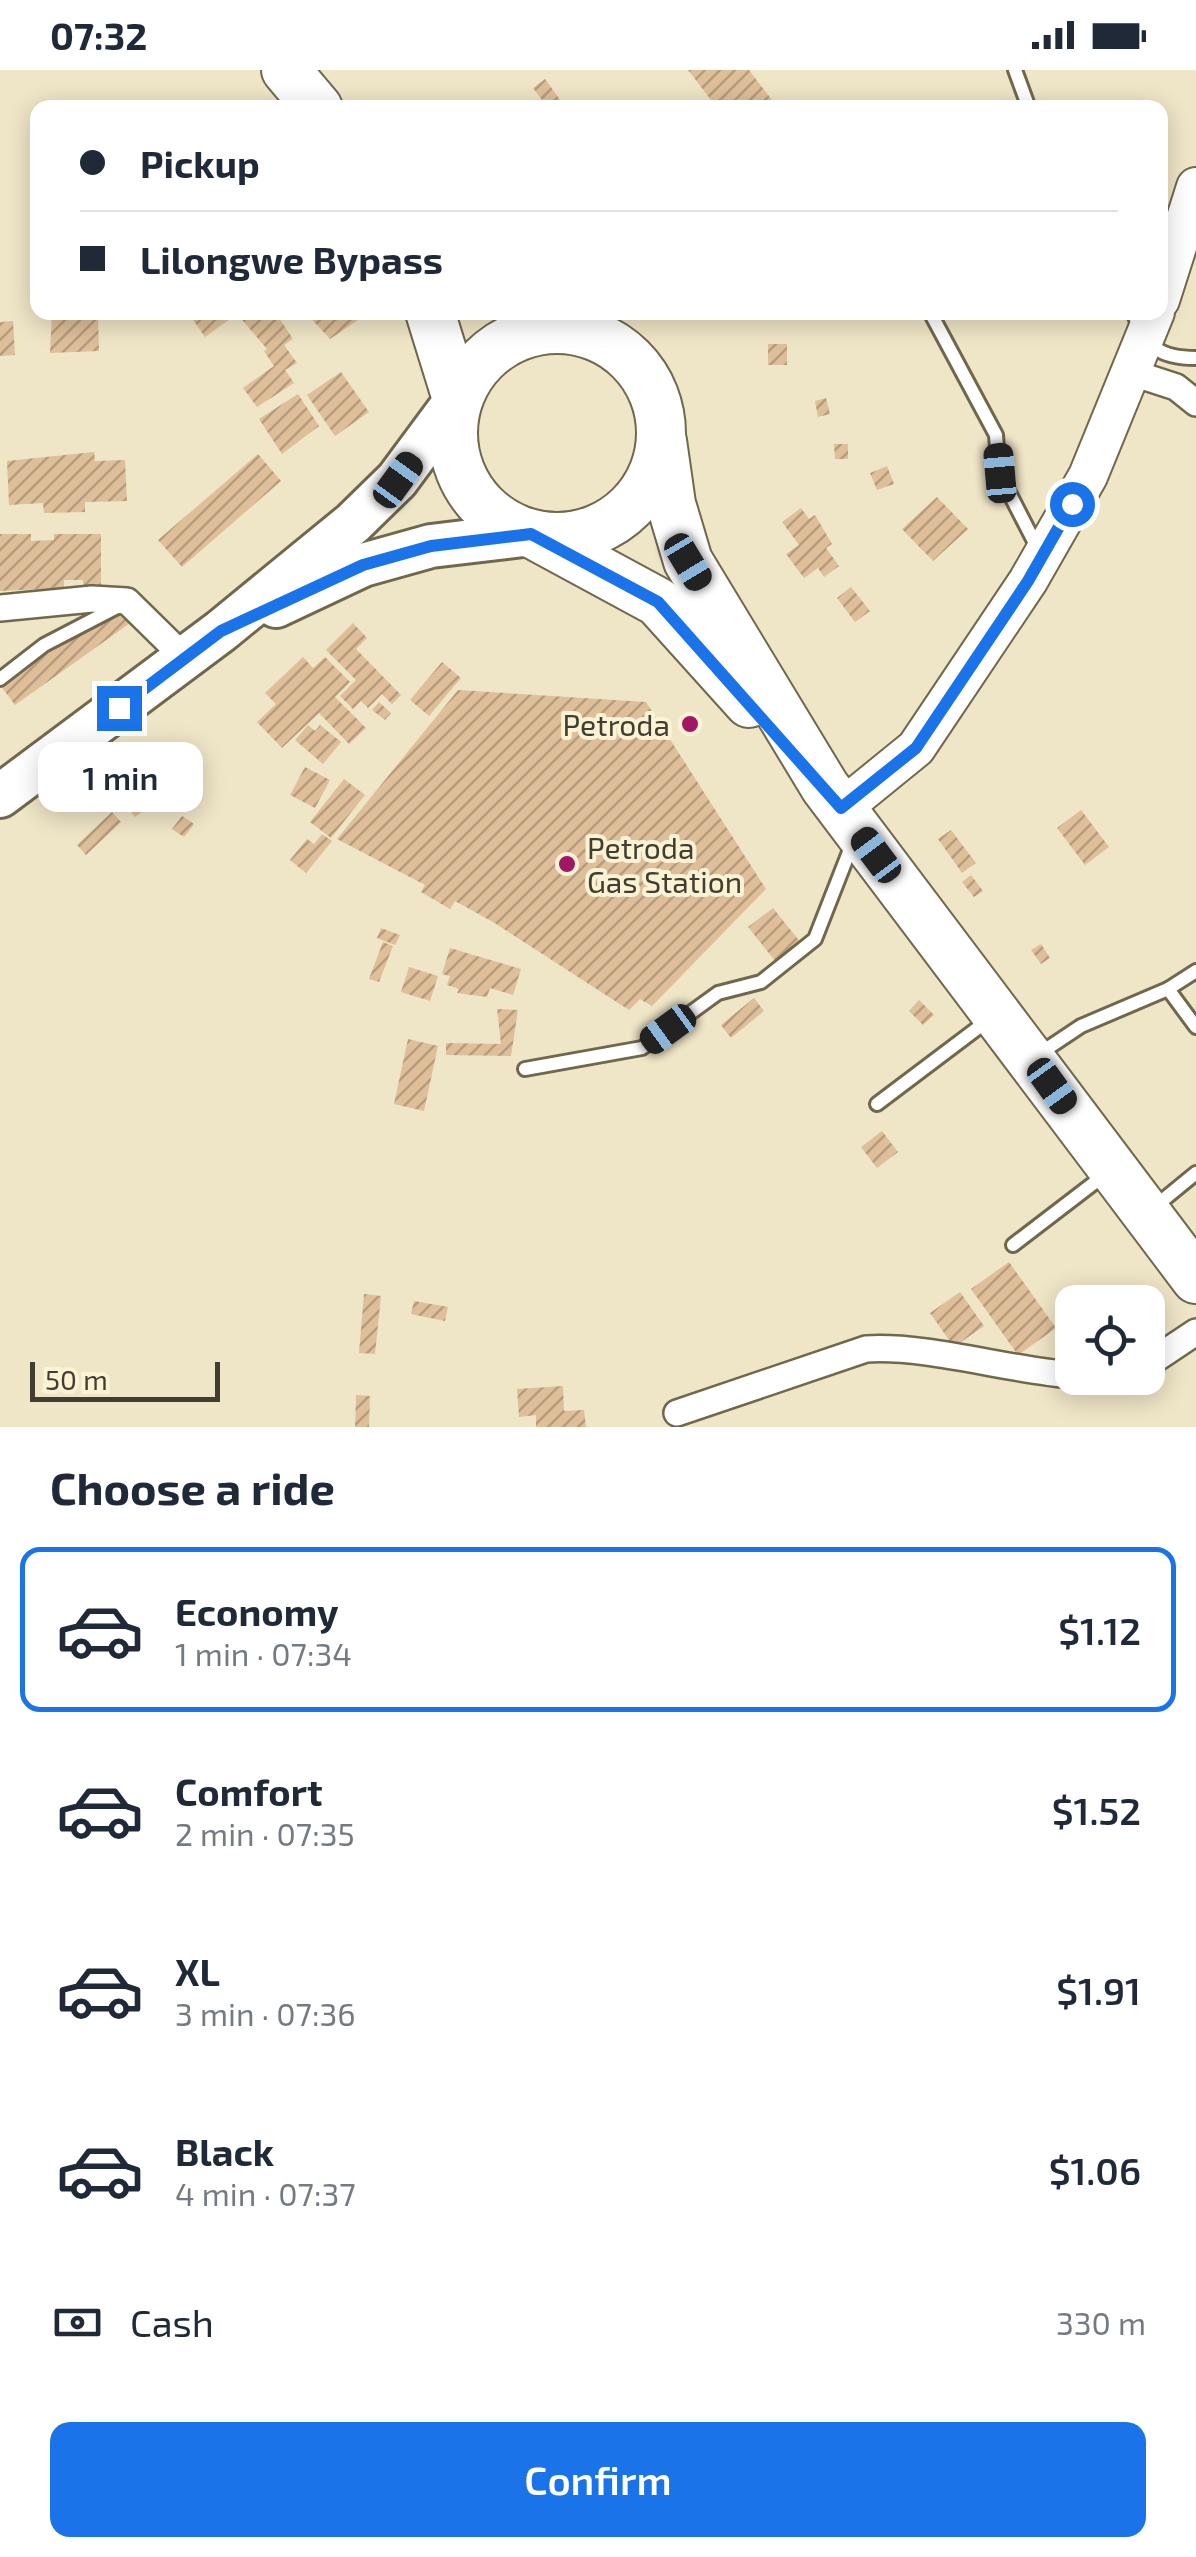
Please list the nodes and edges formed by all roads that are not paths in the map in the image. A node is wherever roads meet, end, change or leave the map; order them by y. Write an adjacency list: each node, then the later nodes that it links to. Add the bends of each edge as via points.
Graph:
1 (272, 70): 4 (highway)
2 (286, 70): 5 (highway)
3 (1015, 70): 6 (lane)
4 (292, 100)
5 (311, 100)
6 (1026, 100)
7 (1196, 186): 8 (street)
8 (1168, 275)
9 (432, 320): 15 (highway)
10 (557, 320): 12 (highway)
11 (934, 320): 19 (lane, via 996,435 1000,473)
12 (587, 333): 15 (highway, via 547,329 508,341 476,366); 17 (highway, via 618,348 644,374 658,406)
13 (1141, 334): 14 (lane, via 1170,358); 16 (street, via 1176,387); 19 (street, via 1088,476)
14 (1196, 358)
15 (457, 399): 18 (highway, via 454,456 470,491 497,518); 22 (main road, via 398,480)
16 (1196, 403)
17 (662, 441): 18 (highway, via 653,476 618,518 568,537); 26 (highway, via 688,562)
18 (531, 534): 22 (main road, via 431,546 363,565); 26 (highway, via 658,602)
19 (1042, 558): 26 (street, via 916,748)
20 (127, 602): 21 (street, via 92,598); 23 (street); 24 (lane, via 44,645)
21 (0, 608)
22 (221, 631): 23 (main road)
23 (184, 658): 25 (main road)
24 (0, 678)
25 (0, 796)
26 (841, 809): 29 (highway); 32 (lane, via 814,938 761,982 718,993 642,1048)
27 (1196, 971): 28 (lane)
28 (1168, 989): 30 (lane); 31 (lane, via 1081,1026)
29 (996, 1014): 31 (highway); 33 (lane)
30 (1196, 1028)
31 (1032, 1058): 34 (highway)
32 (525, 1070)
33 (878, 1104)
34 (1113, 1168): 36 (highway); 37 (lane)
35 (1195, 1176): 36 (lane)
36 (1146, 1214): 38 (highway)
37 (1013, 1246)
38 (1196, 1279)
39 (1196, 1332): 40 (street)
40 (1165, 1353)
41 (1055, 1374): 42 (street, via 866,1349)
42 (677, 1413)

